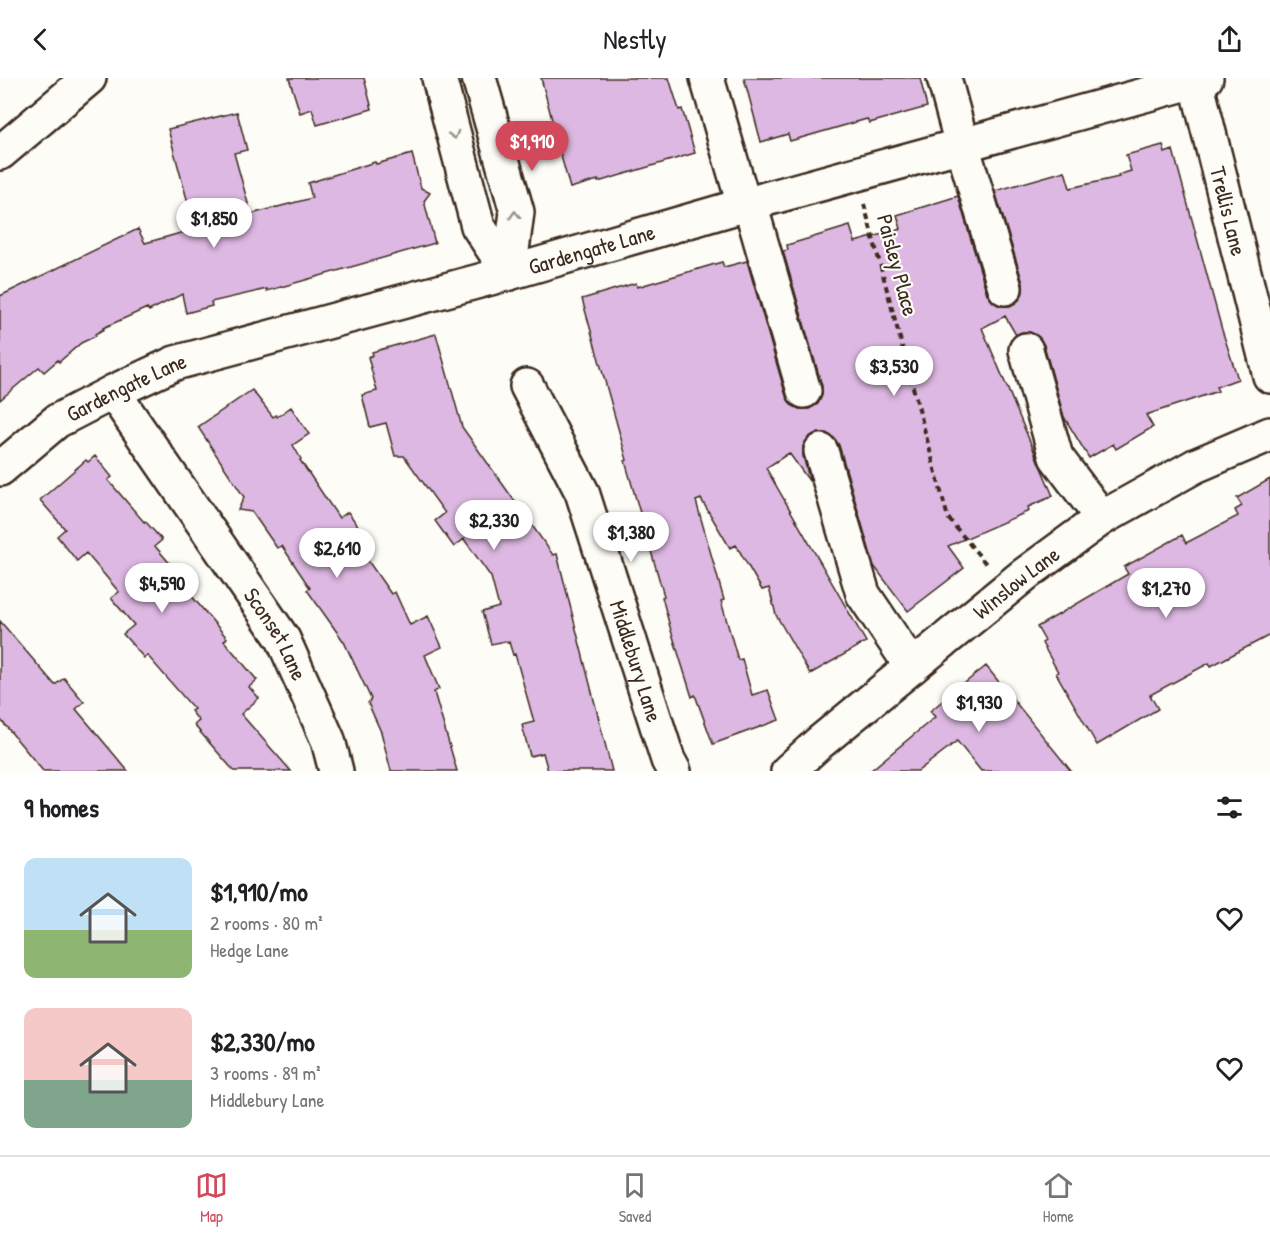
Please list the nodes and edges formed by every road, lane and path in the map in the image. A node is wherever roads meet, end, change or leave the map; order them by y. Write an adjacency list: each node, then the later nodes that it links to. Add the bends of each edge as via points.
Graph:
1 (89, 78): 8 (street)
2 (439, 78): 11 (street, one-way to 11, via 478,226)
3 (479, 78): 11 (street, one-way to 3, via 517,212)
4 (707, 78): 10 (street)
5 (944, 78): 7 (street)
6 (1201, 79): 7 (street, Gardengate Lane); 14 (street, Trellis Lane)
7 (962, 145): 9 (street, Gardengate Lane); 12 (street)
8 (0, 153)
9 (856, 174): 10 (street, Gardengate Lane); 22 (path, Paisley Place, via 948,518)
10 (747, 205): 11 (street, Gardengate Lane); 16 (street)
11 (509, 273): 17 (street, Gardengate Lane, via 175,363)
12 (1005, 288)
13 (1026, 350): 21 (street, via 1056,457)
14 (1270, 376)
15 (527, 386): 25 (street, Middlebury Lane, via 582,492)
16 (804, 391)
17 (113, 392): 20 (street, Gardengate Lane, via 57,421); 24 (street, Sconset Lane, via 283,639 328,740)
18 (1270, 434): 21 (street, Winslow Lane, via 1195,466)
19 (821, 451): 23 (street, via 863,594)
20 (0, 469)
21 (1102, 518): 22 (street, Winslow Lane)
22 (1007, 588): 23 (street, Winslow Lane)
23 (912, 667): 26 (street, Winslow Lane)
24 (336, 771)
25 (674, 771)
26 (788, 771)

